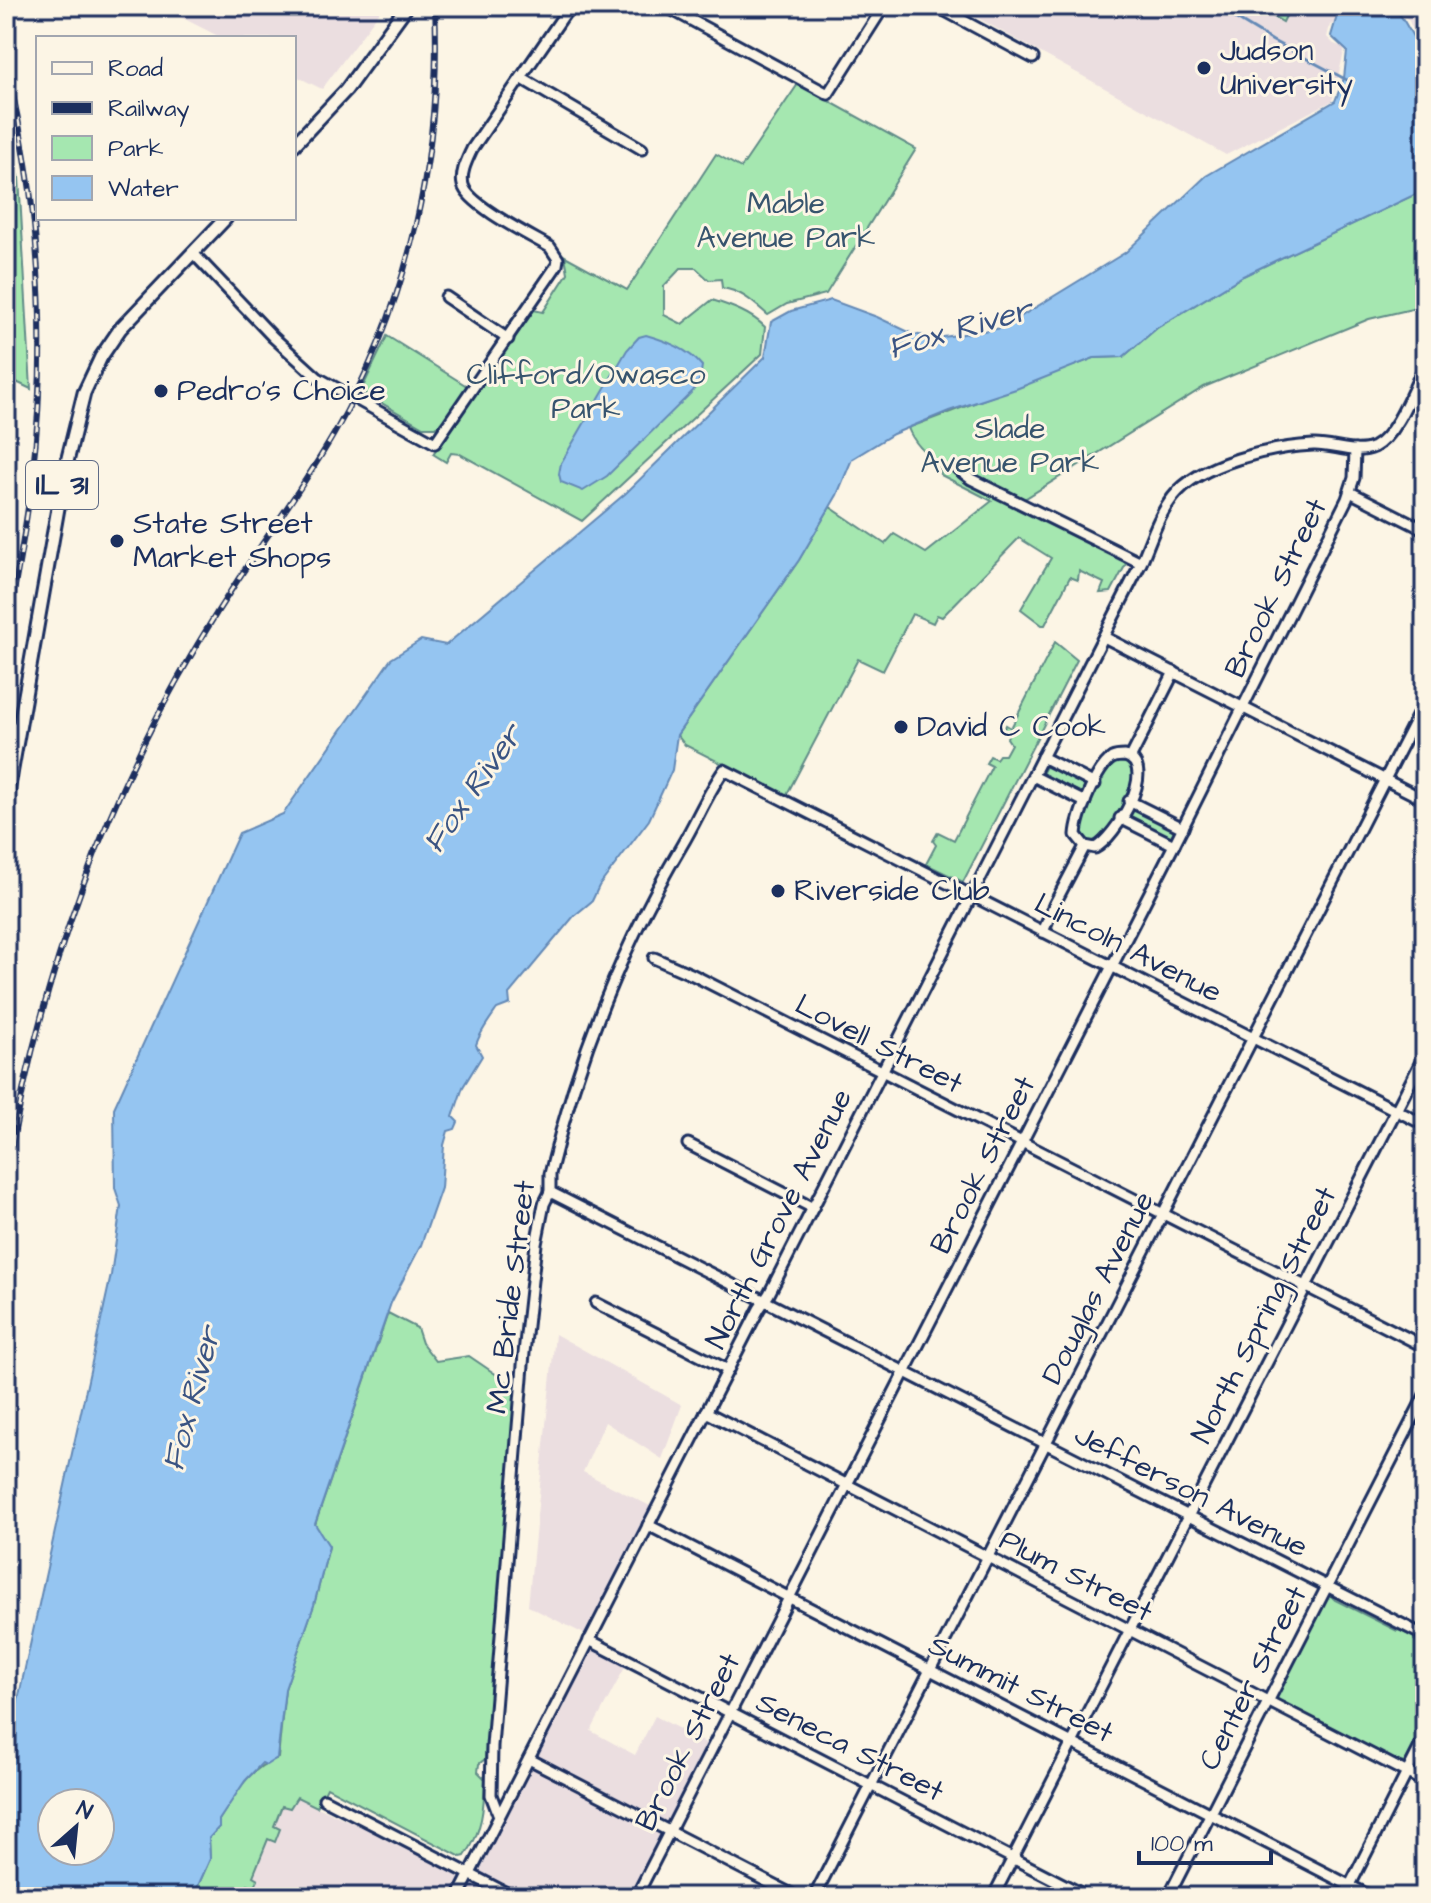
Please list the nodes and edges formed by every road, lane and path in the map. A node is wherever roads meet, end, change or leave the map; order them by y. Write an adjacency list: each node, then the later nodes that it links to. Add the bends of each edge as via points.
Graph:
1 (570, 6): 7 (street)
2 (665, 6): 3 (street, via 828,94)
3 (884, 6)
4 (936, 6): 6 (street)
5 (404, 11): 8 (main road, via 346,90)
6 (1033, 58)
7 (521, 78): 9 (street); 13 (street, via 472,149 462,175 474,200 550,247 558,259)
8 (296, 143)
9 (642, 149)
10 (224, 220): 11 (main road, IL 31)
11 (193, 253): 13 (street, via 318,378 435,443); 25 (main road, IL 31, via 120,329 84,393 64,474)
12 (446, 297): 13 (street)
13 (508, 339)
14 (1425, 365): 15 (street, via 1388,434 1371,448)
15 (1355, 450): 17 (street, Brook Street); 19 (street, North Grove Avenue, via 1316,444 1284,448 1228,463 1186,483 1170,501)
16 (958, 469): 19 (street)
17 (1350, 492): 18 (street); 23 (street, Brook Street)
18 (1425, 530)
19 (1141, 563): 20 (street, North Grove Avenue)
20 (1104, 637): 21 (street); 26 (street, North Grove Avenue)
21 (1174, 672): 23 (street); 27 (street)
22 (1425, 701): 30 (street, Douglas Avenue)
23 (1243, 708): 30 (street); 37 (street, Brook Street)
24 (6, 725): 25 (street)
25 (19, 731): 35 (main road, IL 31)
26 (1042, 757): 29 (street, North Grove Avenue); 31 (street)
27 (1131, 757): 31 (street, via 1113,758); 33 (street, via 1139,773)
28 (724, 770): 40 (street, Lincoln Avenue); 51 (street, Mc Bride Street, via 647,906 593,1027 555,1153)
29 (1033, 776): 34 (street); 40 (street, North Grove Avenue)
30 (1384, 780): 32 (street); 44 (street, Douglas Avenue)
31 (1095, 784): 34 (street)
32 (1425, 800)
33 (1129, 801): 36 (street); 37 (street)
34 (1085, 802): 39 (street, via 1076,835)
35 (6, 803)
36 (1120, 818): 38 (street); 39 (street, via 1104,843)
37 (1183, 828): 38 (street, Brook Street)
38 (1174, 845): 43 (street, Brook Street)
39 (1085, 846): 41 (street)
40 (972, 895): 41 (street, Lincoln Avenue); 46 (street, North Grove Avenue)
41 (1043, 932): 43 (street, Lincoln Avenue)
42 (654, 958): 46 (street, Lovell Street)
43 (1112, 966): 44 (street, Lincoln Avenue); 49 (street, Brook Street)
44 (1252, 1038): 47 (street, Lincoln Avenue); 53 (street, Douglas Avenue)
45 (1425, 1054): 47 (street, North Spring Street)
46 (882, 1072): 49 (street, Lovell Street); 52 (street, North Grove Avenue)
47 (1396, 1111): 48 (street, Lincoln Avenue); 54 (street, North Spring Street)
48 (1425, 1125)
49 (1021, 1143): 53 (street, Lovell Street); 59 (street, Brook Street)
50 (688, 1144): 52 (street)
51 (550, 1192): 55 (street, Jefferson Avenue); 83 (street, Mc Bride Street, via 536,1244 525,1339 492,1746 491,1795)
52 (813, 1208): 55 (street, North Grove Avenue)
53 (1162, 1214): 54 (street, Lovell Street); 62 (street, Douglas Avenue)
54 (1306, 1286): 57 (street, Lovell Street); 64 (street, North Spring Street)
55 (765, 1302): 58 (street, North Grove Avenue); 59 (street, Jefferson Avenue)
56 (596, 1303): 58 (street)
57 (1425, 1347)
58 (728, 1370): 61 (street, North Grove Avenue)
59 (904, 1372): 62 (street, Jefferson Avenue); 63 (street, Brook Street)
60 (1425, 1395): 67 (street, Center Street)
61 (706, 1412): 63 (street, Plum Street); 65 (street, North Grove Avenue)
62 (1045, 1444): 64 (street, Jefferson Avenue); 66 (street, Douglas Avenue)
63 (847, 1484): 66 (street, Plum Street); 68 (street, Brook Street)
64 (1187, 1516): 67 (street, Jefferson Avenue); 69 (street, North Spring Street)
65 (648, 1525): 68 (street, Summit Street); 71 (street, North Grove Avenue)
66 (987, 1557): 69 (street, Plum Street); 72 (street, Douglas Avenue)
67 (1327, 1586): 70 (street, Jefferson Avenue); 73 (street, Center Street)
68 (789, 1596): 72 (street, Summit Street); 74 (street, Brook Street)
69 (1129, 1629): 73 (street, Plum Street); 76 (street, North Spring Street)
70 (1425, 1636)
71 (589, 1640): 74 (street, Seneca Street); 77 (street, North Grove Avenue)
72 (930, 1669): 76 (street, Summit Street); 80 (street, Douglas Avenue)
73 (1268, 1701): 78 (street, Plum Street); 82 (street, Center Street)
74 (730, 1713): 80 (street, Seneca Street); 84 (street, Brook Street)
75 (1425, 1737): 78 (street)
76 (1072, 1743): 82 (street, Summit Street); 85 (street, North Spring Street)
77 (529, 1759): 83 (street, North Grove Avenue); 84 (street)
78 (1407, 1773): 79 (street, Plum Street); 87 (street)
79 (1425, 1782)
80 (871, 1785): 85 (street, Seneca Street); 92 (street, Douglas Avenue)
81 (324, 1799): 86 (street)
82 (1210, 1814): 87 (street, Summit Street); 95 (street, Center Street)
83 (499, 1816): 86 (street, North Grove Avenue)
84 (669, 1832): 90 (street, Brook Street); 91 (street)
85 (1013, 1858): 93 (street, North Spring Street); 94 (street, Seneca Street)
86 (470, 1874): 88 (street, North Grove Avenue); 89 (street)
87 (1350, 1885): 96 (street); 97 (street, Summit Street)
88 (458, 1897)
89 (514, 1897)
90 (636, 1897)
91 (797, 1897)
92 (814, 1897)
93 (993, 1897)
94 (1088, 1897)
95 (1168, 1897)
96 (1344, 1897)
97 (1372, 1897)

